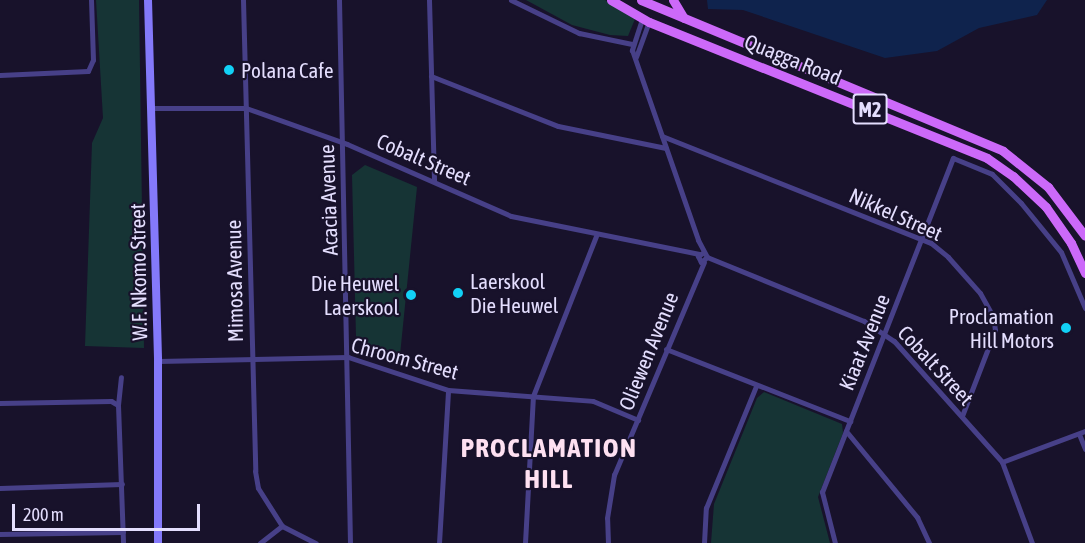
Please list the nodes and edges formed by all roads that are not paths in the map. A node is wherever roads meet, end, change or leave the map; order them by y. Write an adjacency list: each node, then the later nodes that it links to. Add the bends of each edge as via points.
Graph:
1 (91, 0): 14 (street, via 93,60 88,71)
2 (148, 0): 16 (main road, W.F. Nkomo Street)
3 (243, 0): 17 (street, Mimosa Avenue)
4 (339, 0): 19 (street, Acacia Avenue)
5 (429, 0): 15 (street)
6 (511, 0): 12 (street, via 579,33)
7 (611, 0): 10 (main road, Quagga Road / M2)
8 (673, 0): 11 (main road)
9 (652, 2): 10 (main road, M2); 11 (main road, Quagga Road / M2)
10 (646, 20): 12 (street); 13 (street); 26 (main road, Quagga Road / M2, via 987,158 1046,207 1071,243)
11 (687, 22): 23 (main road, Quagga Road / M2, via 1003,151 1048,187)
12 (632, 44): 13 (street, Oliewen Avenue)
13 (636, 57): 18 (street, Oliewen Avenue)
14 (0, 75)
15 (431, 76): 20 (street, via 558,126); 21 (street)
16 (153, 108): 17 (street, Cobalt Street); 32 (main road, W.F. Nkomo Street)
17 (246, 108): 19 (street, Cobalt Street); 31 (street, Mimosa Avenue)
18 (662, 136): 20 (street, Oliewen Avenue); 24 (street, Nikkel Street)
19 (342, 142): 21 (street, Cobalt Street); 30 (street, Acacia Avenue)
20 (666, 148): 25 (street, Oliewen Avenue)
21 (434, 180): 22 (street, Cobalt Street, via 512,216)
22 (596, 236): 25 (street, Cobalt Street); 36 (street)
23 (1085, 236)
24 (923, 240): 27 (street, Kiaat Avenue, via 950,163 956,156 995,176 1044,230 1061,252); 28 (street, Kiaat Avenue); 39 (street, Nikkel Street, via 948,257 980,293 993,316 994,339)
25 (702, 257): 28 (street, Cobalt Street); 29 (street, Oliewen Avenue)
26 (1085, 273)
27 (1085, 308)
28 (885, 333): 39 (street, Cobalt Street); 41 (street, Kiaat Avenue)
29 (666, 349): 34 (street); 40 (street, Oliewen Avenue)
30 (348, 357): 31 (street, Chroom Street); 35 (street, Chroom Street); 55 (street, Acacia Avenue)
31 (252, 359): 32 (street, Chroom Street); 48 (street, Mimosa Avenue, via 256,480)
32 (158, 361): 52 (main road, W.F. Nkomo Street)
33 (121, 377): 38 (street)
34 (756, 386): 41 (street); 59 (street, via 706,508)
35 (448, 390): 36 (street, Chroom Street); 56 (street)
36 (533, 396): 40 (street, Chroom Street, via 598,402); 57 (street)
37 (0, 403): 38 (street, via 111,401)
38 (118, 405): 46 (street)
39 (962, 416): 45 (street, Cobalt Street)
40 (638, 420): 58 (street, Oliewen Avenue, via 610,487)
41 (850, 421): 42 (street, Kiaat Avenue)
42 (846, 431): 60 (street, Kiaat Avenue, via 822,492); 61 (street, via 917,517)
43 (1082, 432): 44 (street); 45 (street)
44 (1085, 450)
45 (1002, 462): 62 (street, Cobalt Street)
46 (122, 484): 47 (street); 49 (street)
47 (0, 488)
48 (282, 526): 53 (street); 54 (street)
49 (123, 532): 50 (street); 51 (street)
50 (0, 534)
51 (123, 543)
52 (158, 543)
53 (260, 543)
54 (316, 543)
55 (350, 543)
56 (439, 543)
57 (525, 543)
58 (608, 543)
59 (704, 543)
60 (835, 543)
61 (929, 543)
62 (1032, 543)

